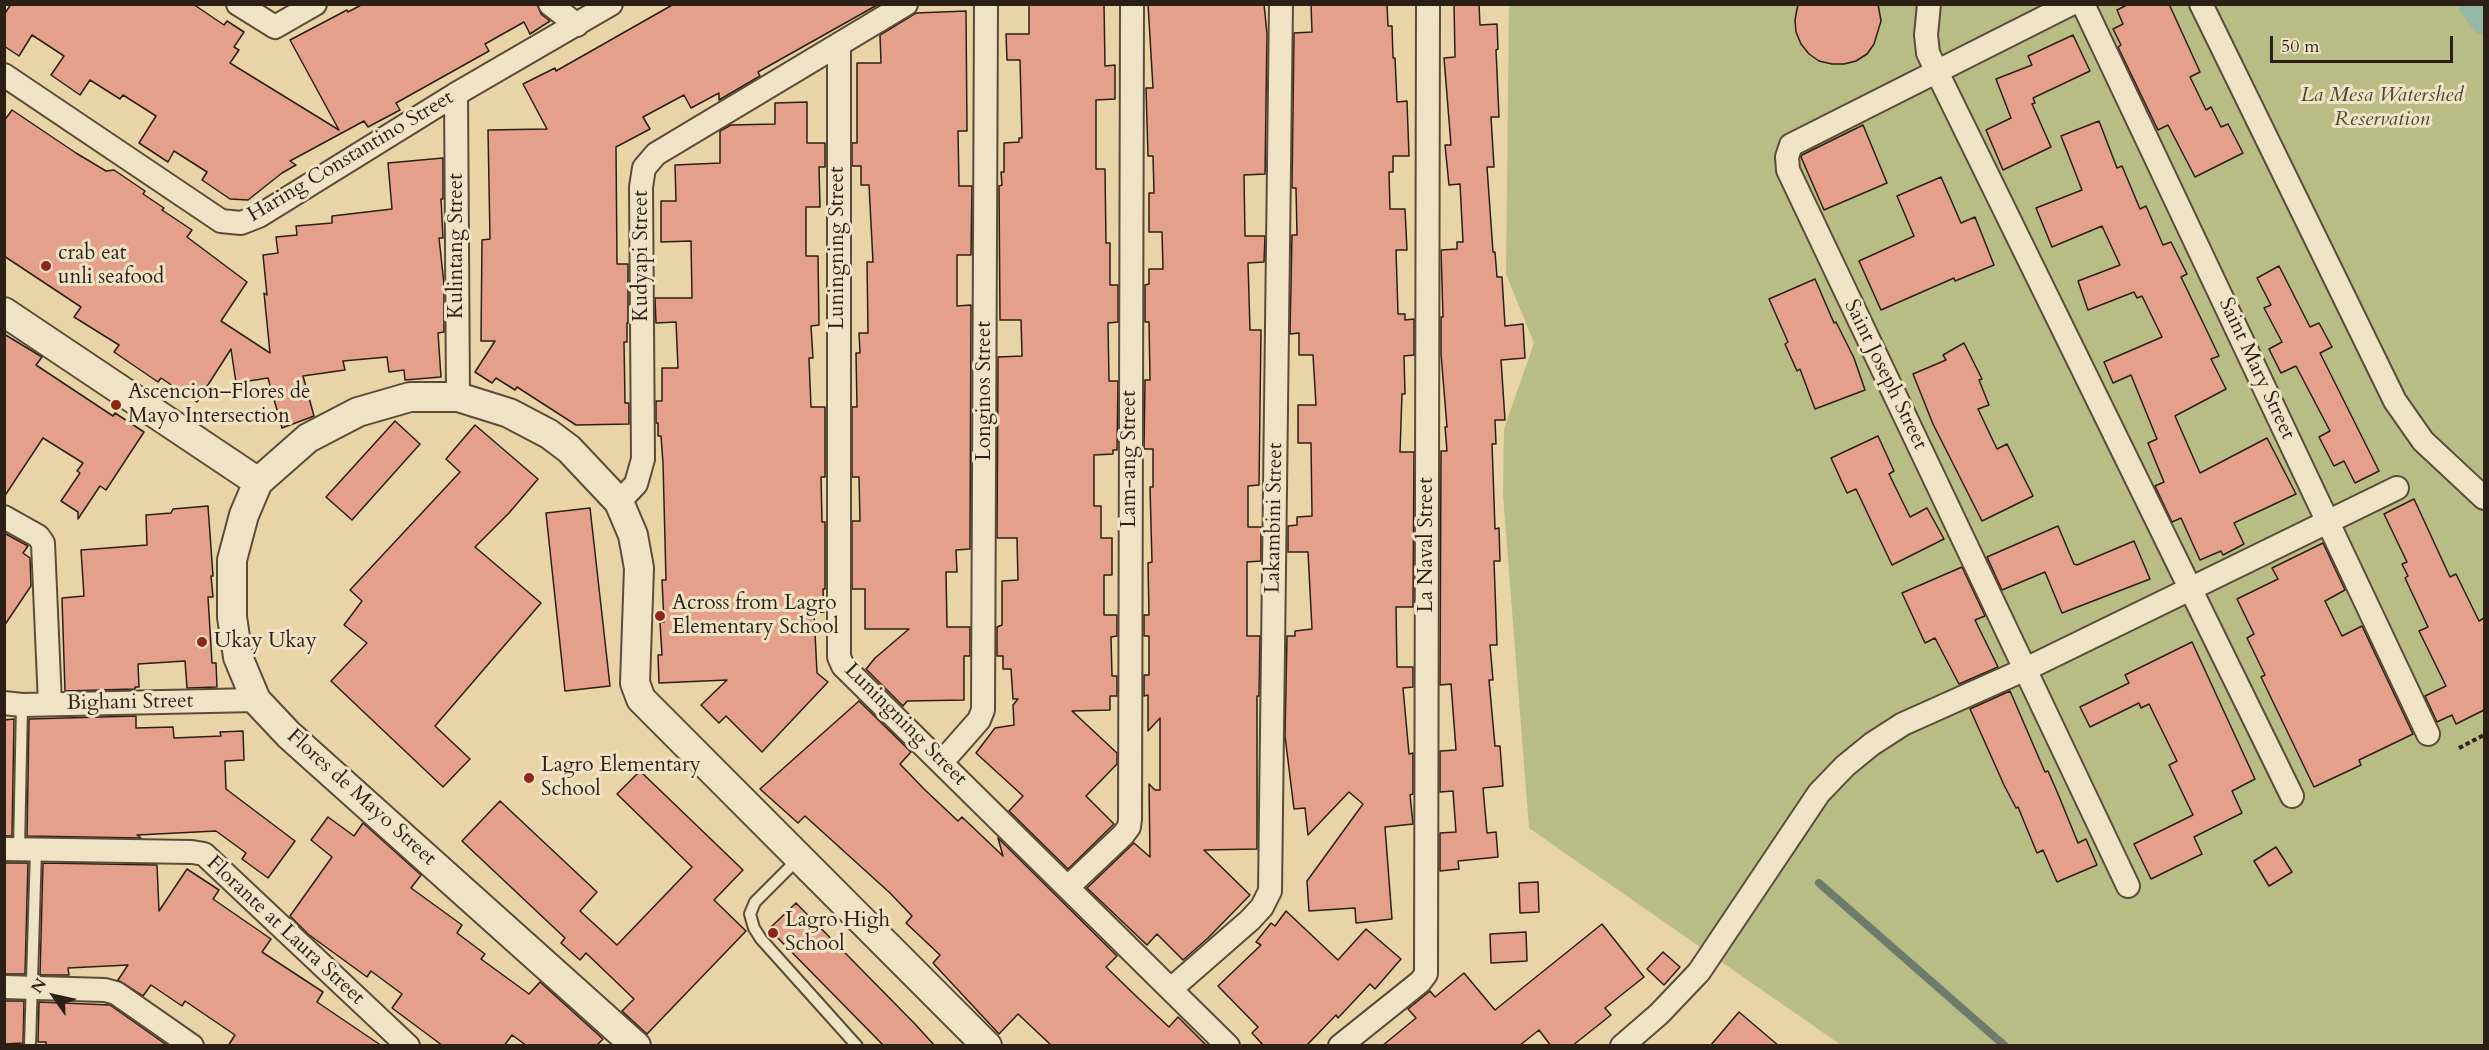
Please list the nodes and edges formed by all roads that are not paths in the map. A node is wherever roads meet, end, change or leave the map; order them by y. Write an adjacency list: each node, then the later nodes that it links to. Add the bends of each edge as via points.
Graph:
1 (238, 4): 2 (street, via 275,27)
2 (315, 4)
3 (550, 4): 14 (street)
4 (611, 4): 14 (street, Haring Constantino Street)
5 (906, 4): 15 (street, Kudyapi Street)
6 (986, 4): 33 (street, Longinos Street, via 983,710 979,720)
7 (1132, 4): 37 (street, Lam-ang Street, via 1130,819 1124,835)
8 (1281, 4): 41 (street, Lakambini Street, via 1270,891 1250,920)
9 (1428, 4): 49 (street, La Naval Street, via 1426,974)
10 (1929, 4): 16 (street, via 1928,53)
11 (2071, 4): 16 (street, Saint Joseph Street)
12 (2083, 4): 26 (street, Saint Mary Street)
13 (2201, 4): 23 (street, via 2395,401 2423,441)
14 (577, 25): 18 (street, Haring Constantino Street)
15 (839, 44): 24 (street, Kudyapi Street, via 656,154 644,168 643,459 636,484); 33 (street, Luningning Street, via 839,657 843,666)
16 (1937, 72): 27 (street); 28 (street, Saint Joseph Street, via 1791,145 1786,157 1788,170)
17 (4, 75): 18 (street, Haring Constantino Street, via 221,220 241,223 259,216)
18 (456, 94): 20 (street, Kulintang Street)
19 (4, 312): 21 (street)
20 (458, 397): 21 (street, via 410,398 358,412 308,438); 24 (street, via 509,412 549,434 569,449)
21 (258, 482): 29 (street, Flores de Mayo Street, via 232,560 232,617 238,657)
22 (2397, 488): 26 (street)
23 (2484, 498)
24 (619, 502): 36 (street, via 633,535 639,568 635,683 641,699)
25 (4, 517): 31 (street, via 38,536 43,543)
26 (2328, 522): 27 (street); 32 (street, Saint Mary Street)
27 (2190, 589): 28 (street); 34 (street)
28 (2026, 669): 38 (street, Saint Joseph Street); 50 (street, via 1903,724 1845,766 1819,793 1699,972)
29 (256, 700): 31 (street, Bighani Street); 45 (street, Flores de Mayo Street, via 289,735)
30 (13, 704): 31 (street, Bighani Street); 35 (lane)
31 (50, 704)
32 (2428, 734)
33 (942, 762): 37 (street, Luningning Street)
34 (2292, 796)
35 (20, 849): 39 (lane); 44 (street, Florante at Laura Street, via 204,854)
36 (799, 858): 46 (lane, via 755,902 750,914 754,928); 47 (street)
37 (1068, 886): 41 (street, Luningning Street)
38 (2128, 886)
39 (33, 986): 40 (street); 42 (lane); 43 (street, via 116,993)
40 (4, 987)
41 (1172, 990): 48 (street, Luningning Street)
42 (30, 1046)
43 (192, 1046)
44 (408, 1046)
45 (636, 1046)
46 (857, 1046)
47 (987, 1046)
48 (1228, 1046)
49 (1340, 1046)
50 (1622, 1046)

